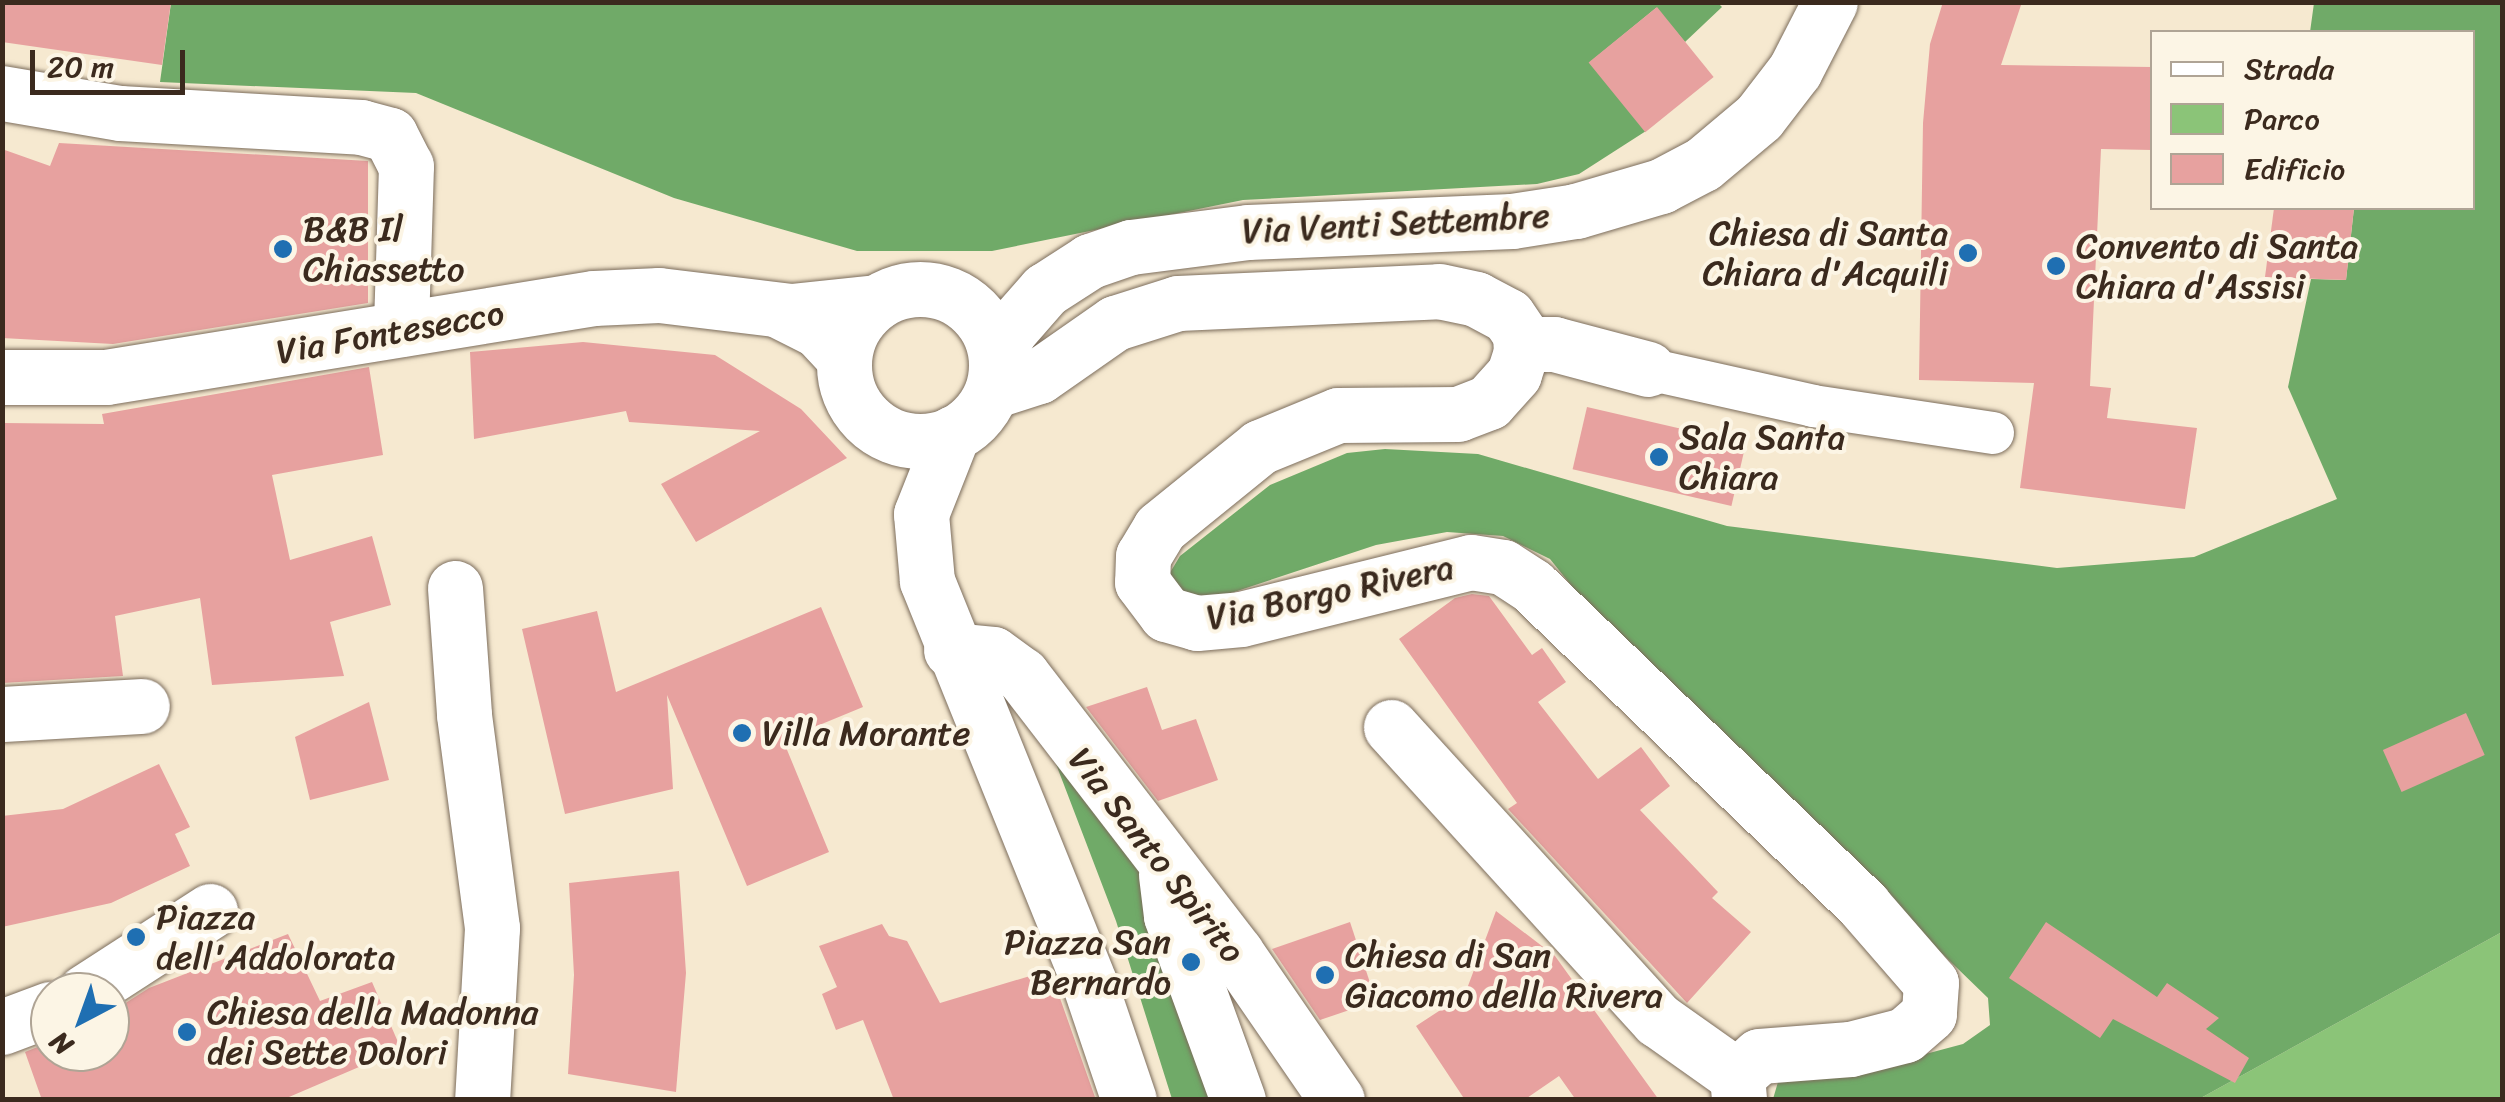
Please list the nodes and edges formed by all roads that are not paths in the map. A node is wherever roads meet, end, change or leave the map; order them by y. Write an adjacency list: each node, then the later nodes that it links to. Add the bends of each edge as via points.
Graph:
1 (1830, 2): 3 (street, Via Venti Settembre, via 1795,70 1759,116 1703,164 1637,196 1512,221 1185,236 1106,254)
2 (2, 93): 7 (street, via 120,113 362,127 390,135 406,166)
3 (1060, 278): 4 (street, Via Venti Settembre, via 1015,296); 11 (street, Via Venti Settembre, via 1020,317)
4 (957, 298): 5 (street, via 925,289); 11 (street, via 982,320)
5 (877, 302): 6 (street, Via Fontesecco); 9 (street, via 855,326)
6 (778, 310): 7 (street, Via Fontesecco, via 628,296); 9 (street, Via Fontesecco, via 818,330)
7 (402, 329): 12 (street, Via Fontesecco, via 106,377)
8 (1522, 344): 10 (street, via 1554,344); 11 (street, via 1508,316 1459,294 1213,300 1136,313 1096,332 1030,381); 25 (street, Via Borgo Rivera, via 1506,384 1469,412 1338,415 1260,447 1160,528 1142,556 1142,582 1166,614 1196,623 1471,562 1503,566 1532,586 1864,906 1930,983 1932,1008 1906,1035 1850,1049 1758,1056)
9 (844, 358): 13 (street, via 857,406)
10 (1648, 369): 14 (street, via 1812,406)
11 (994, 376): 15 (street, via 970,424)
12 (2, 377)
13 (882, 431): 15 (street, via 917,442); 16 (street)
14 (1993, 433)
15 (954, 434): 16 (street)
16 (921, 514): 18 (street, via 923,564)
17 (456, 588): 26 (street, via 492,928)
18 (951, 650): 22 (street, Via Santo Spirito, via 972,648 1009,662); 27 (street, via 1083,967)
19 (142, 706): 20 (street)
20 (2, 714)
21 (1391, 727): 25 (street, via 1658,1020)
22 (1168, 870): 28 (street, via 1171,916); 29 (street, Via Santo Spirito, via 1236,953)
23 (210, 910): 24 (street)
24 (115, 972)
25 (1738, 1088)
26 (482, 1100)
27 (1129, 1100)
28 (1238, 1100)
29 (1337, 1100)

